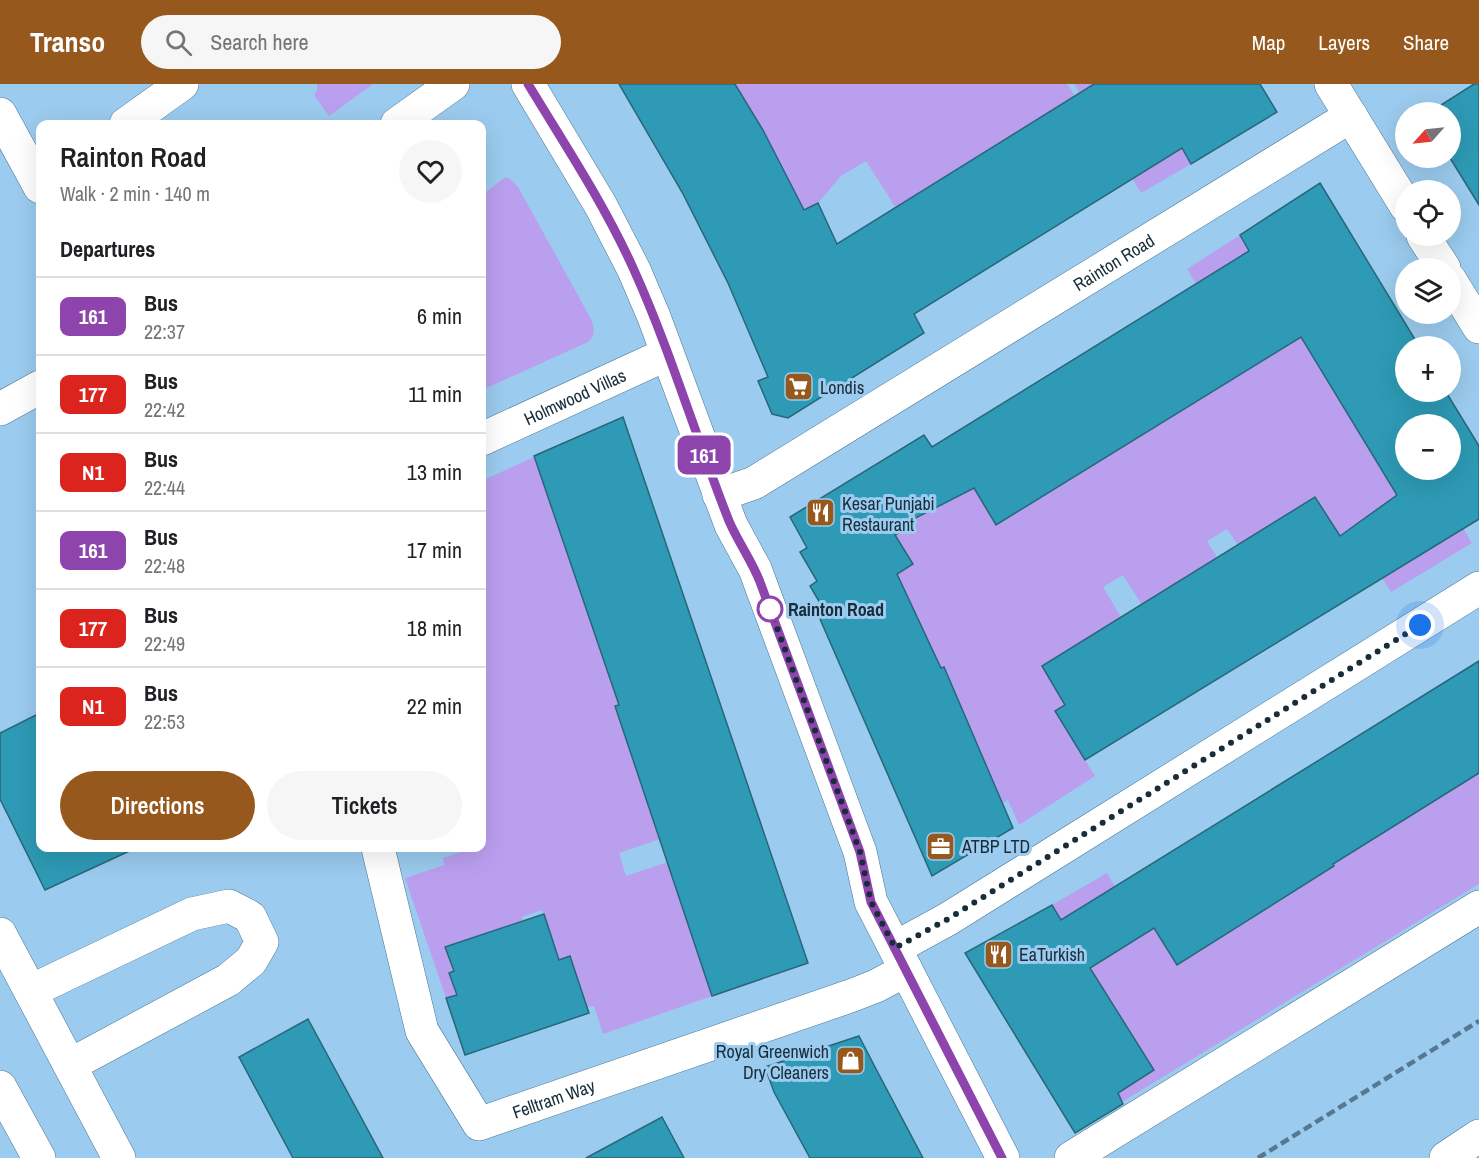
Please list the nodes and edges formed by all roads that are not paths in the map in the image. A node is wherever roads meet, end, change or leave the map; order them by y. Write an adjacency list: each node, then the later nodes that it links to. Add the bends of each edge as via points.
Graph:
1 (182, 84): 7 (street)
2 (453, 84): 8 (street)
3 (528, 84): 13 (street, via 619,238)
4 (1331, 84): 6 (street)
5 (0, 114): 9 (street)
6 (1351, 116): 10 (street); 17 (street, Rainton Road, via 754,483)
7 (132, 120)
8 (403, 120)
9 (36, 180)
10 (1395, 188)
11 (1461, 298): 12 (street)
12 (1479, 327)
13 (667, 354): 16 (street, Holmwood Villas); 17 (street)
14 (36, 389): 15 (street)
15 (0, 409)
16 (486, 437)
17 (719, 495): 22 (street, via 755,569 860,852 871,902)
18 (1479, 588): 22 (street, via 958,912)
19 (379, 852): 22 (street, Felltram Way, via 422,1030 479,1124 864,992)
20 (1479, 907): 30 (street)
21 (0, 934): 23 (street)
22 (900, 959): 29 (street)
23 (31, 991): 24 (street); 24 (street, via 192,914 229,906 250,917 262,942 244,968)
24 (70, 1065): 28 (street)
25 (0, 1087): 27 (street)
26 (1479, 1136): 31 (street)
27 (39, 1158)
28 (119, 1158)
29 (1002, 1158)
30 (1071, 1158)
31 (1446, 1158)

